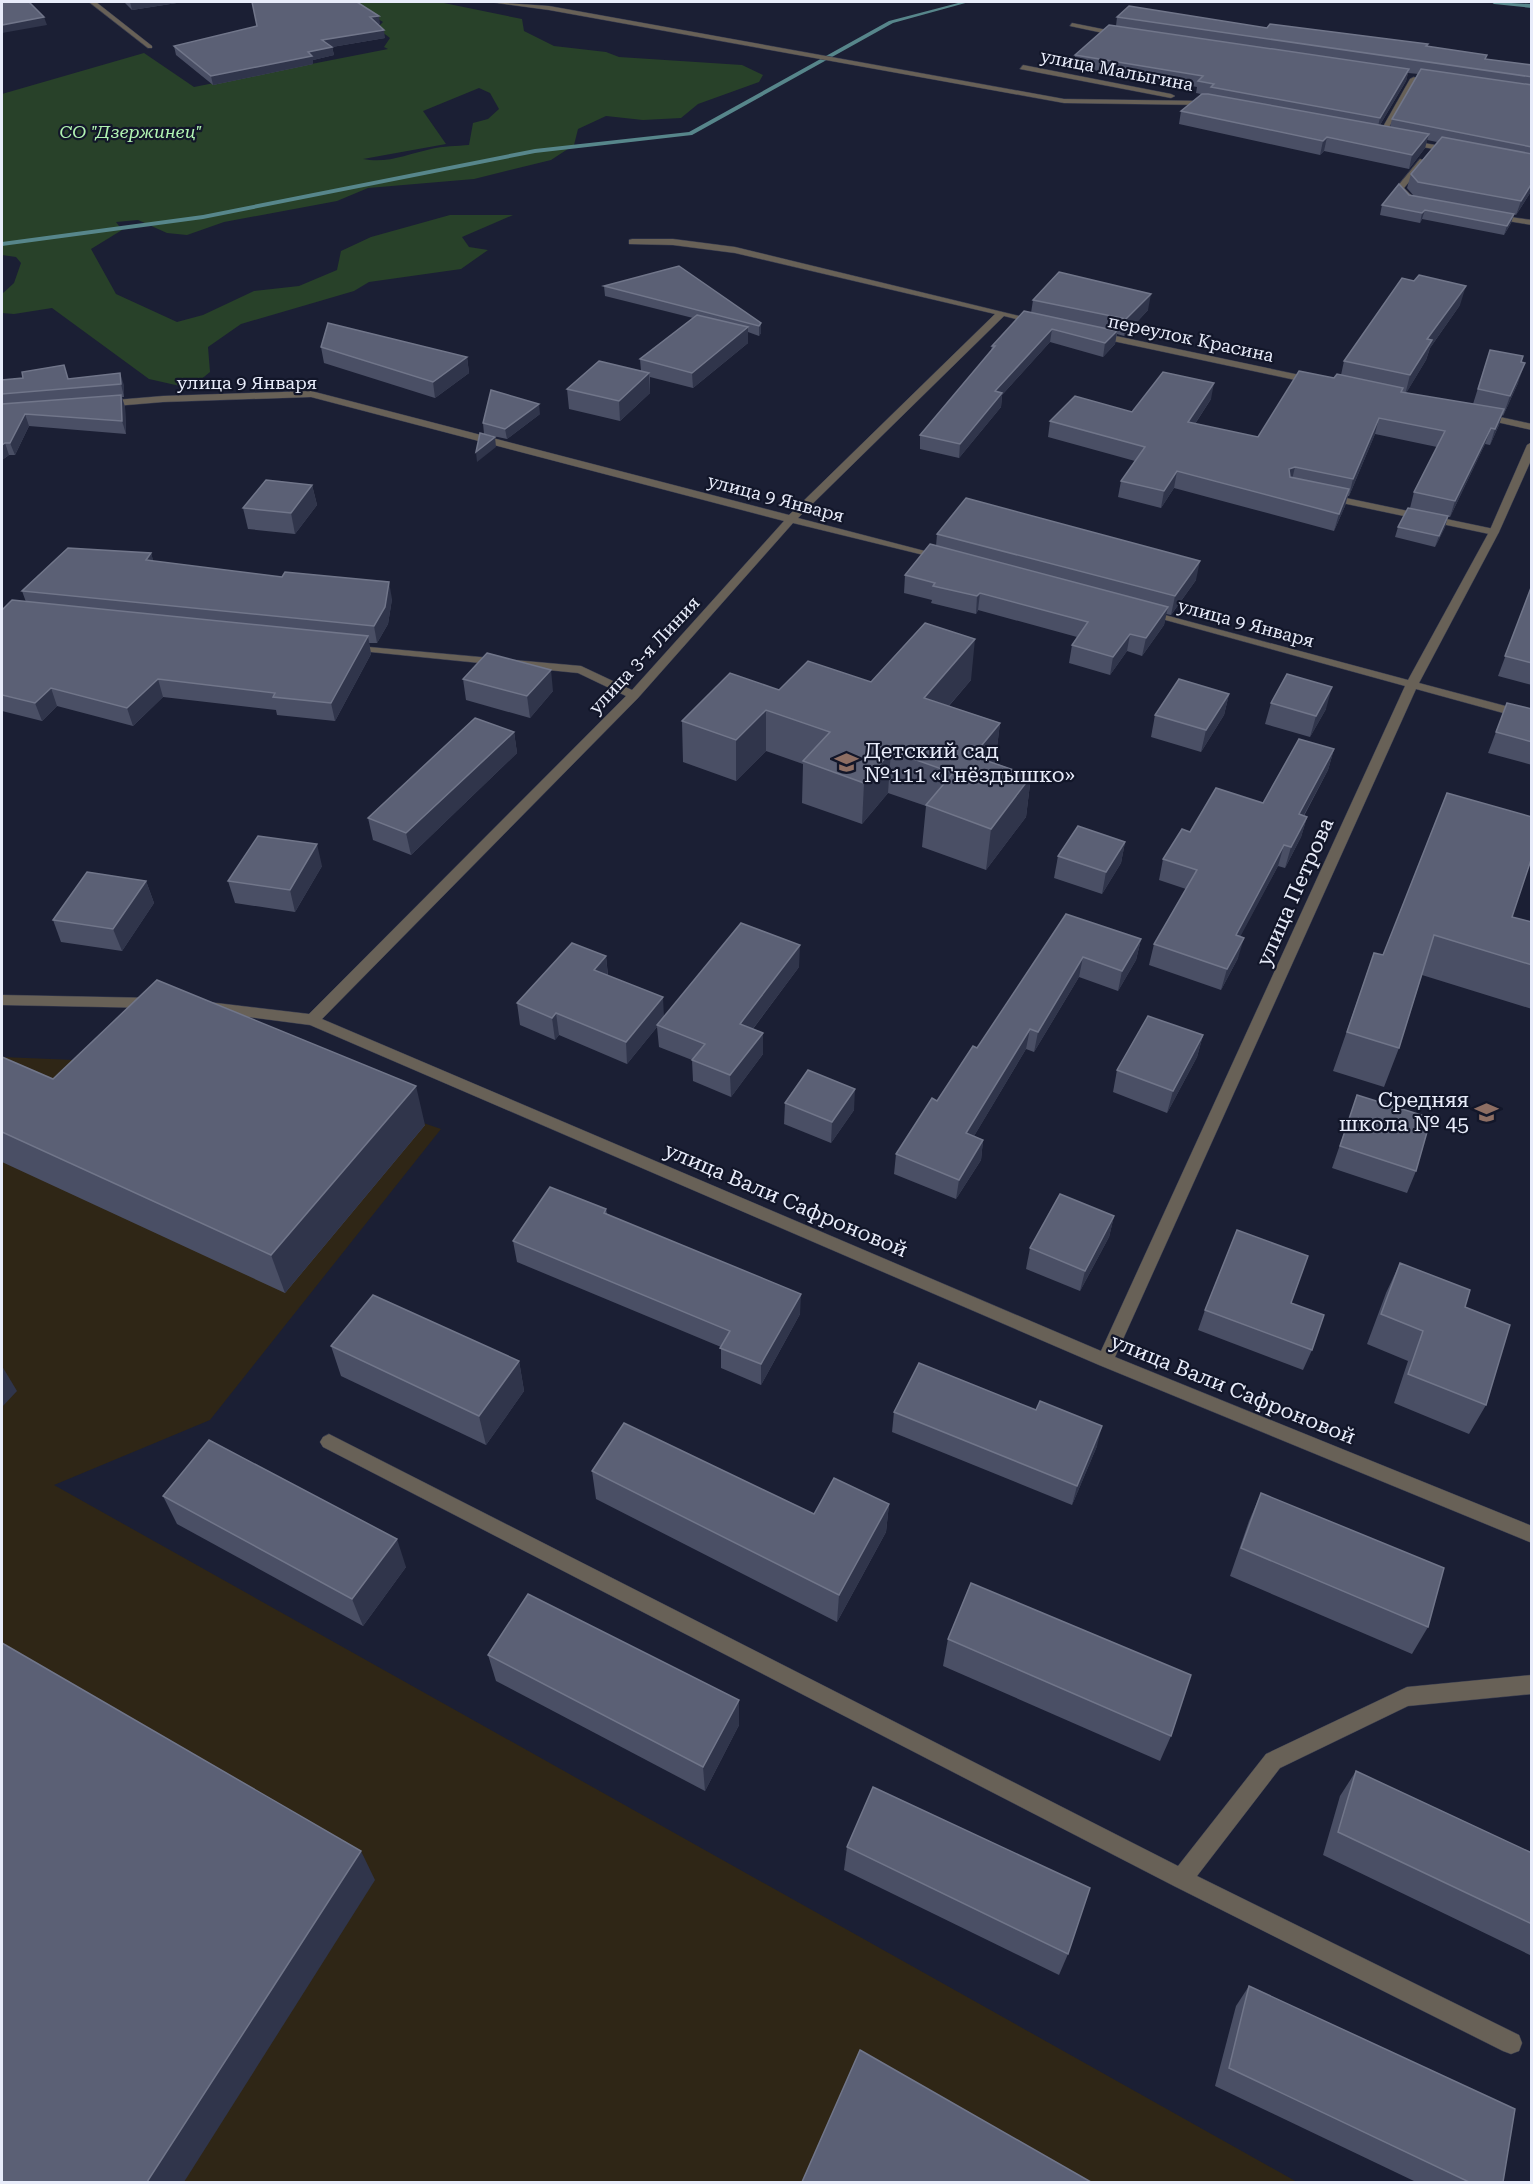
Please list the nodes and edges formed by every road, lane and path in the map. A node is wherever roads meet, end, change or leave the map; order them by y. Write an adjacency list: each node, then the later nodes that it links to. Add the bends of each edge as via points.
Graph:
1 (92, 2): 5 (street)
2 (493, 2): 10 (street, улица Малыгина, via 549,8 1064,101)
3 (1071, 25): 4 (street, улица Малыгина)
4 (1133, 37)
5 (150, 47)
6 (1023, 67): 10 (street, улица Малыгина)
7 (1402, 78): 8 (street)
8 (1414, 79): 9 (street); 13 (street)
9 (1425, 81)
10 (1205, 103): 11 (street, улица Малыгина)
11 (1217, 105)
12 (1368, 135): 13 (street)
13 (1379, 137): 14 (street)
14 (1390, 139)
15 (1401, 141): 16 (street)
16 (1434, 147): 17 (street); 18 (street, via 1400,188 1410,200)
17 (1467, 153)
18 (1421, 202)
19 (1487, 215): 20 (street)
20 (1532, 223)
21 (632, 242): 22 (street, via 674,242 735,250)
22 (1001, 314): 23 (street); 31 (street, улица 3-я Линия)
23 (1047, 324)
24 (1082, 332): 25 (street, переулок Красина)
25 (1324, 383)
26 (94, 405): 31 (street, улица 9 Января, via 311,394)
27 (1474, 415): 28 (street)
28 (1532, 427)
29 (1532, 445): 32 (street, улица Петрова)
30 (1314, 494): 32 (street)
31 (791, 519): 33 (street, улица 9 Января); 37 (street, улица 3-я Линия)
32 (1494, 532): 36 (street, улица Петрова)
33 (952, 562)
34 (1136, 611): 36 (street, улица 9 Января)
35 (333, 645): 37 (street, via 581,670)
36 (1412, 684): 38 (street, улица 9 Января); 43 (street, улица Петрова)
37 (634, 695): 42 (street, улица 3-я Линия)
38 (1532, 717)
39 (2, 1000): 40 (street)
40 (168, 1003)
41 (191, 1005): 42 (street, улица Вали Сафроновой)
42 (312, 1020): 43 (street, улица Вали Сафроновой)
43 (1105, 1360): 45 (street, улица Вали Сафроновой)
44 (329, 1442): 47 (street)
45 (1532, 1535)
46 (1532, 1684): 47 (street, via 1407,1697 1273,1761)
47 (1181, 1880): 48 (street)
48 (1511, 2043)

